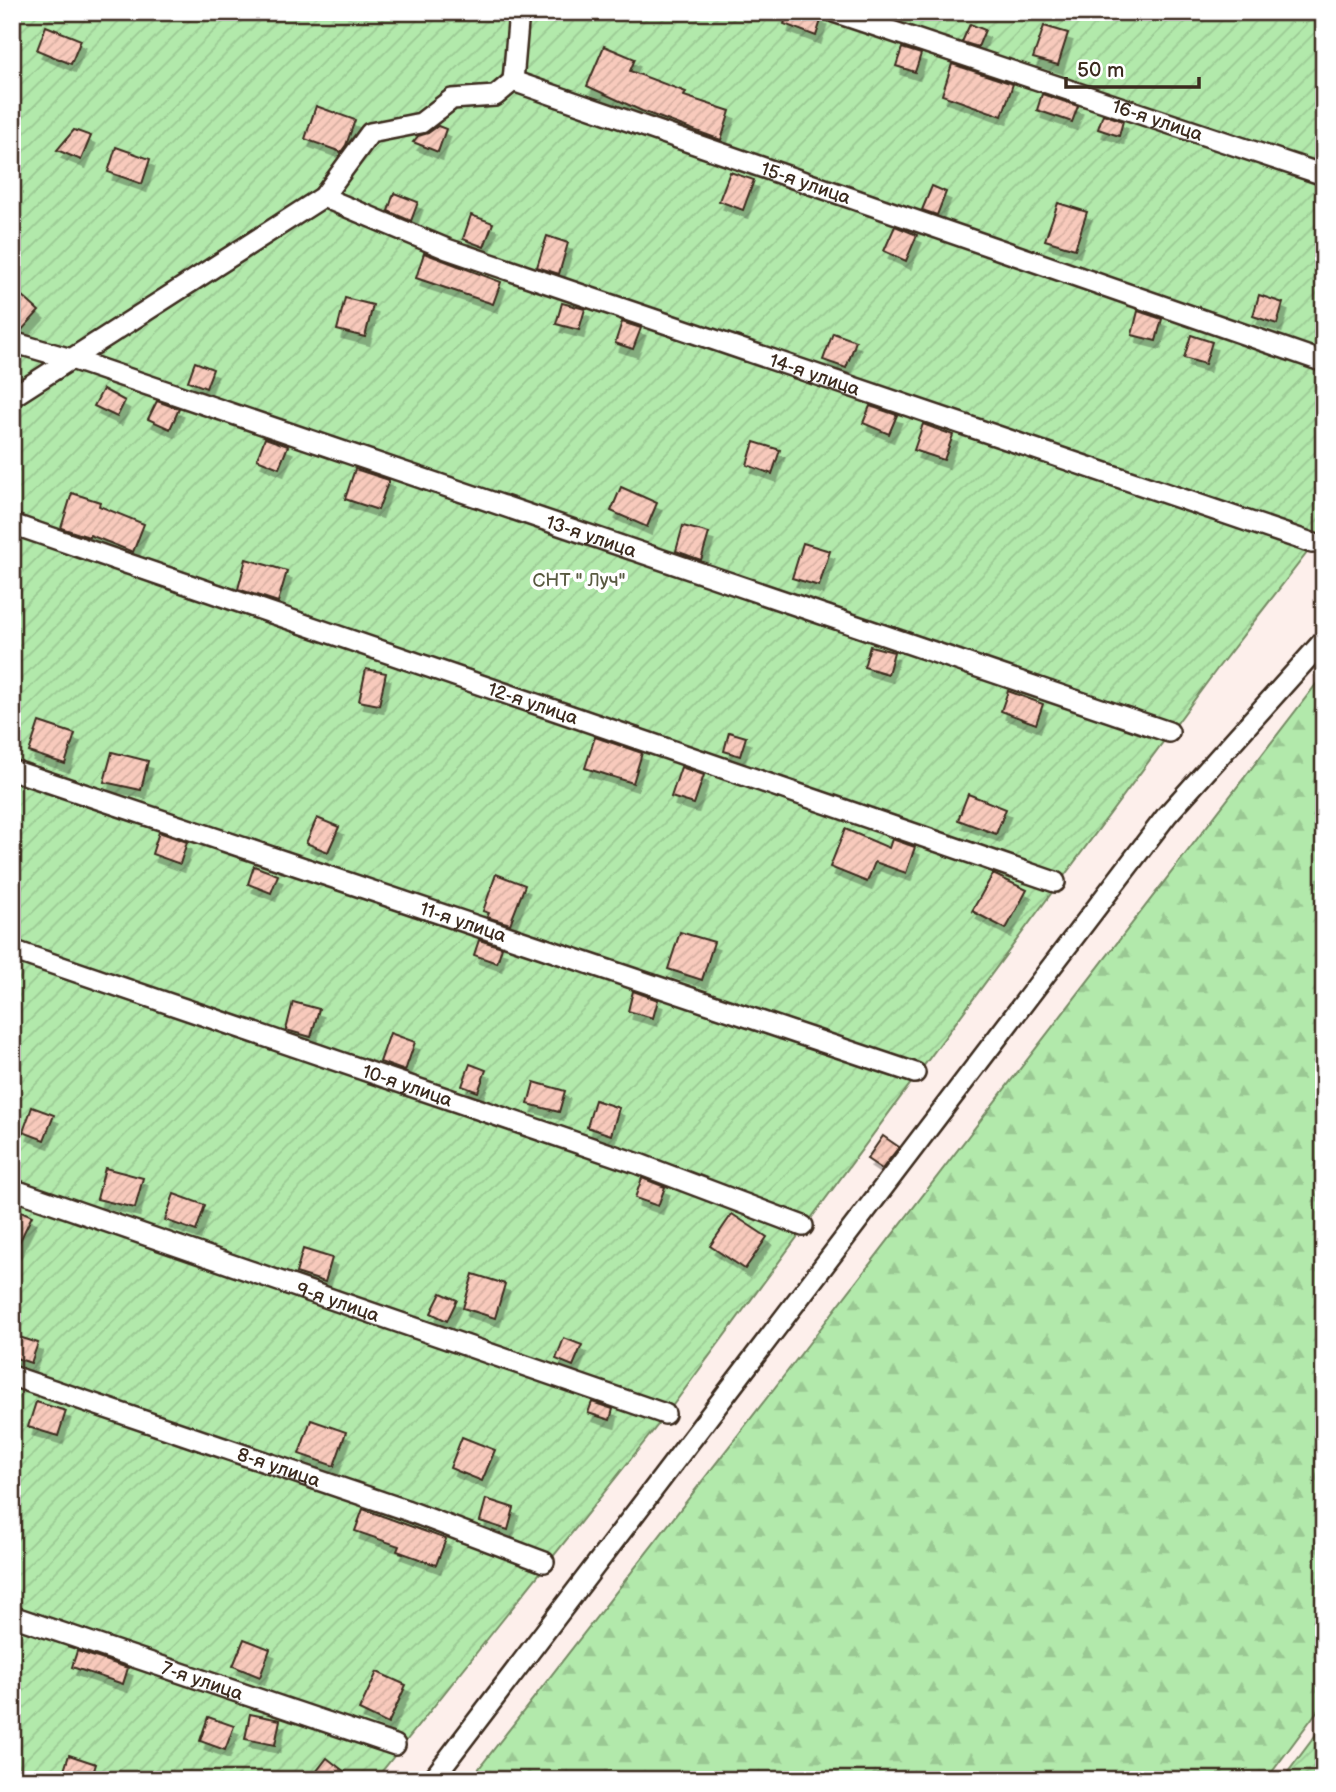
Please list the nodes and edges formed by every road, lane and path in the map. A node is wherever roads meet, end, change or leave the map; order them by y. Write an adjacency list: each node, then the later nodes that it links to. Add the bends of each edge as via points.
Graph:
1 (519, 12): 3 (street)
2 (834, 12): 4 (street, 16-я улица)
3 (513, 81): 5 (street, via 495,96 452,99 421,123 370,133); 8 (street, 15-я улица)
4 (1324, 175)
5 (323, 197): 7 (street); 11 (street, 14-я улица, via 447,249)
6 (12, 342): 7 (street, 13-я улица)
7 (71, 359): 9 (street); 13 (street, 13-я улица)
8 (1324, 362)
9 (12, 397)
10 (12, 524): 15 (street, 12-я улица)
11 (1312, 543)
12 (1324, 640): 25 (street, via 1167,815)
13 (1169, 732)
14 (12, 769): 17 (street, 11-я улица)
15 (1055, 882)
16 (12, 950): 19 (street, 10-я улица, via 626,1160)
17 (915, 1073)
18 (12, 1189): 21 (street, 9-я улица)
19 (803, 1226)
20 (12, 1376): 22 (street, 8-я улица, via 406,1510)
21 (665, 1413)
22 (544, 1562)
23 (12, 1616): 24 (street, 7-я улица)
24 (395, 1745)
25 (432, 1780)

